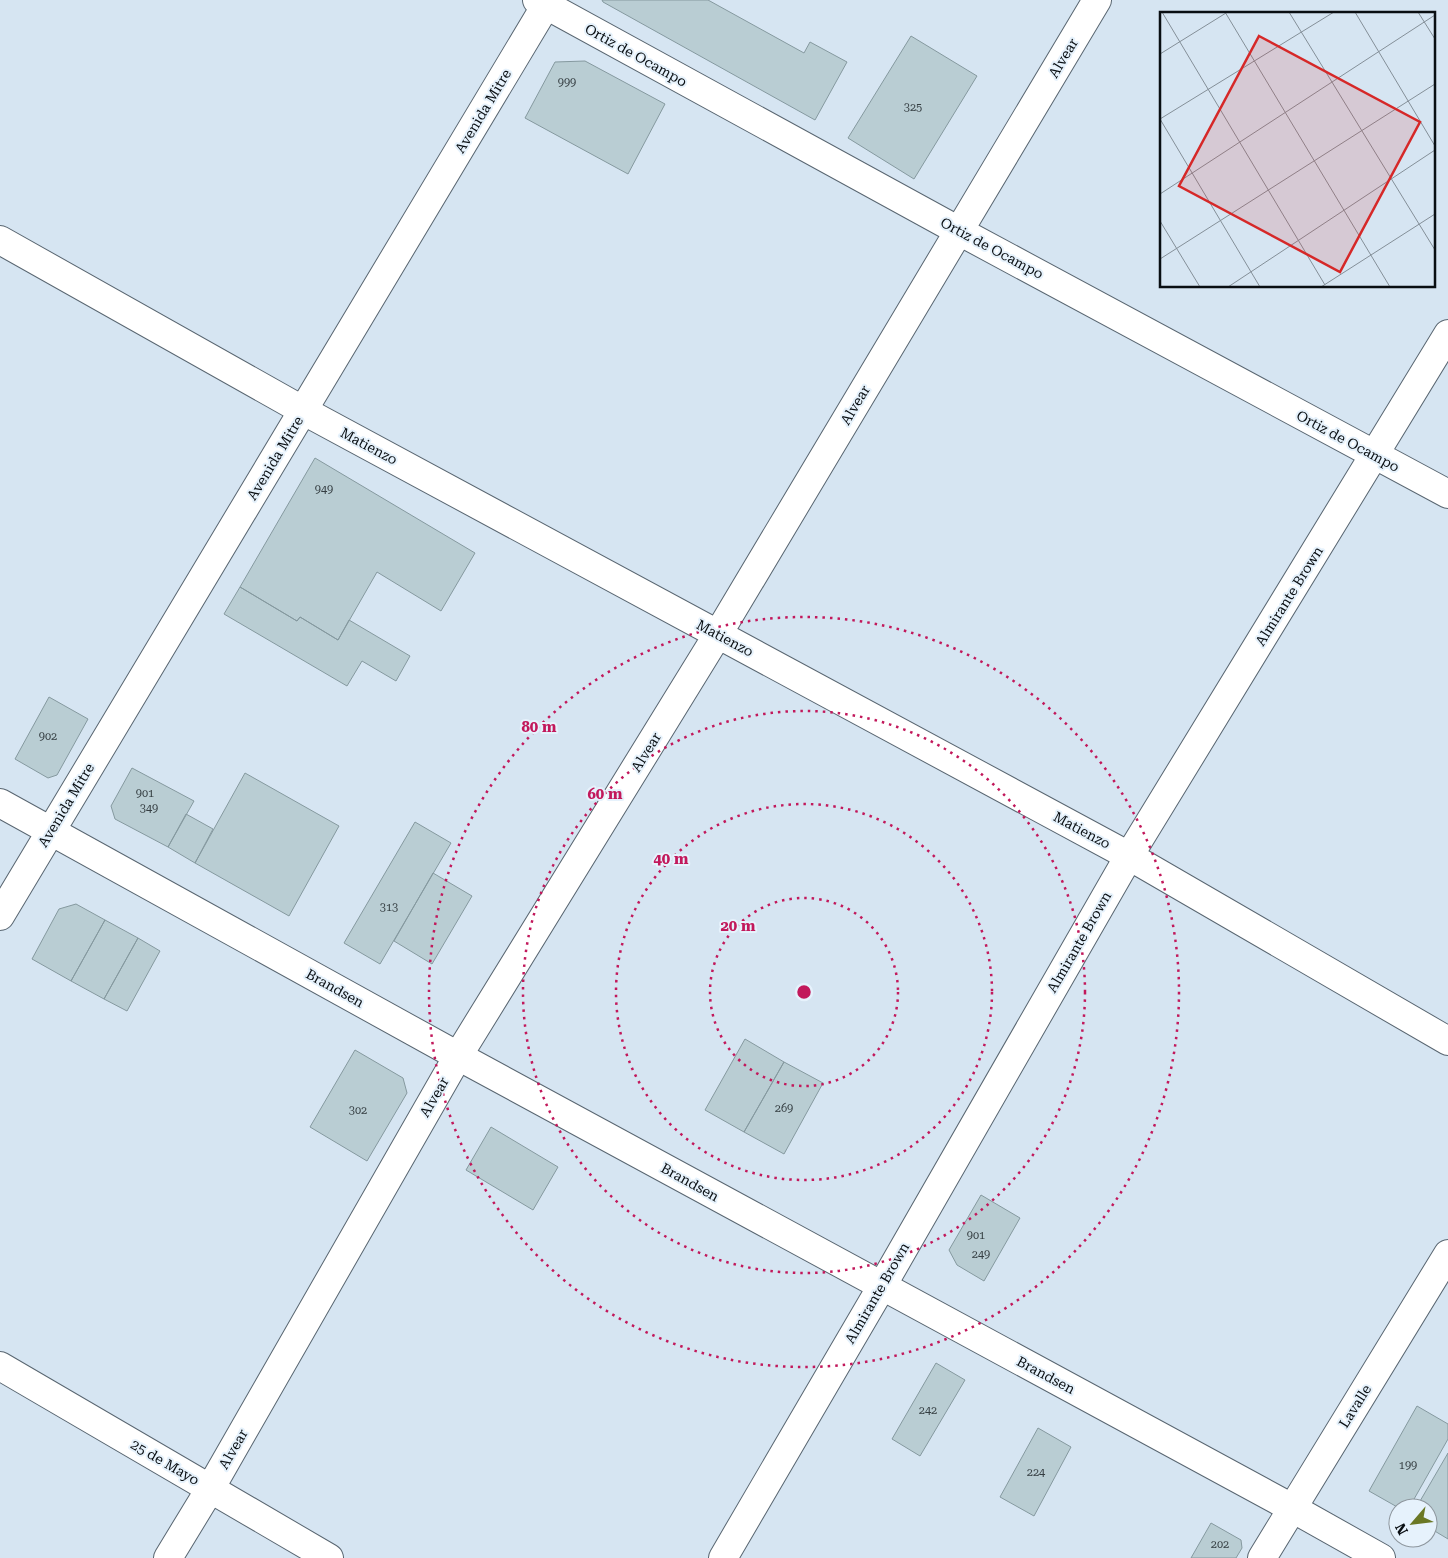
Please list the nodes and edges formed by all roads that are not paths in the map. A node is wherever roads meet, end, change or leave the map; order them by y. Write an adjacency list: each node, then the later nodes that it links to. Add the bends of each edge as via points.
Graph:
1 (1097, 0): 3 (street, Alvear)
2 (544, 2): 3 (street, Ortiz de Ocampo); 6 (street, Avenida Mitre)
3 (959, 231): 7 (street, Ortiz de Ocampo); 9 (street, Alvear)
4 (0, 240): 6 (street, Matienzo)
5 (1448, 334): 7 (street, Almirante Brown)
6 (304, 411): 9 (street, Matienzo); 11 (street, Avenida Mitre)
7 (1375, 455): 8 (street, Ortiz de Ocampo); 12 (street, Almirante Brown)
8 (1448, 494)
9 (718, 634): 12 (street, Matienzo); 15 (street, Alvear)
10 (0, 803): 11 (street, Brandsen)
11 (50, 831): 13 (street, Avenida Mitre); 15 (street, Brandsen)
12 (1129, 856): 14 (street, Matienzo); 17 (street, Almirante Brown)
13 (0, 916)
14 (1448, 1041)
15 (458, 1056): 17 (street, Brandsen); 19 (street, Alvear)
16 (1448, 1254): 20 (street, Lavalle)
17 (882, 1286): 20 (street, Brandsen); 23 (street, Almirante Brown)
18 (0, 1366): 19 (street, 25 de Mayo)
19 (210, 1489): 21 (street, Alvear); 22 (street, 25 de Mayo)
20 (1292, 1508): 24 (street, Lavalle); 25 (street, Brandsen)
21 (168, 1558)
22 (329, 1558)
23 (723, 1558)
24 (1262, 1558)
25 (1381, 1558)

